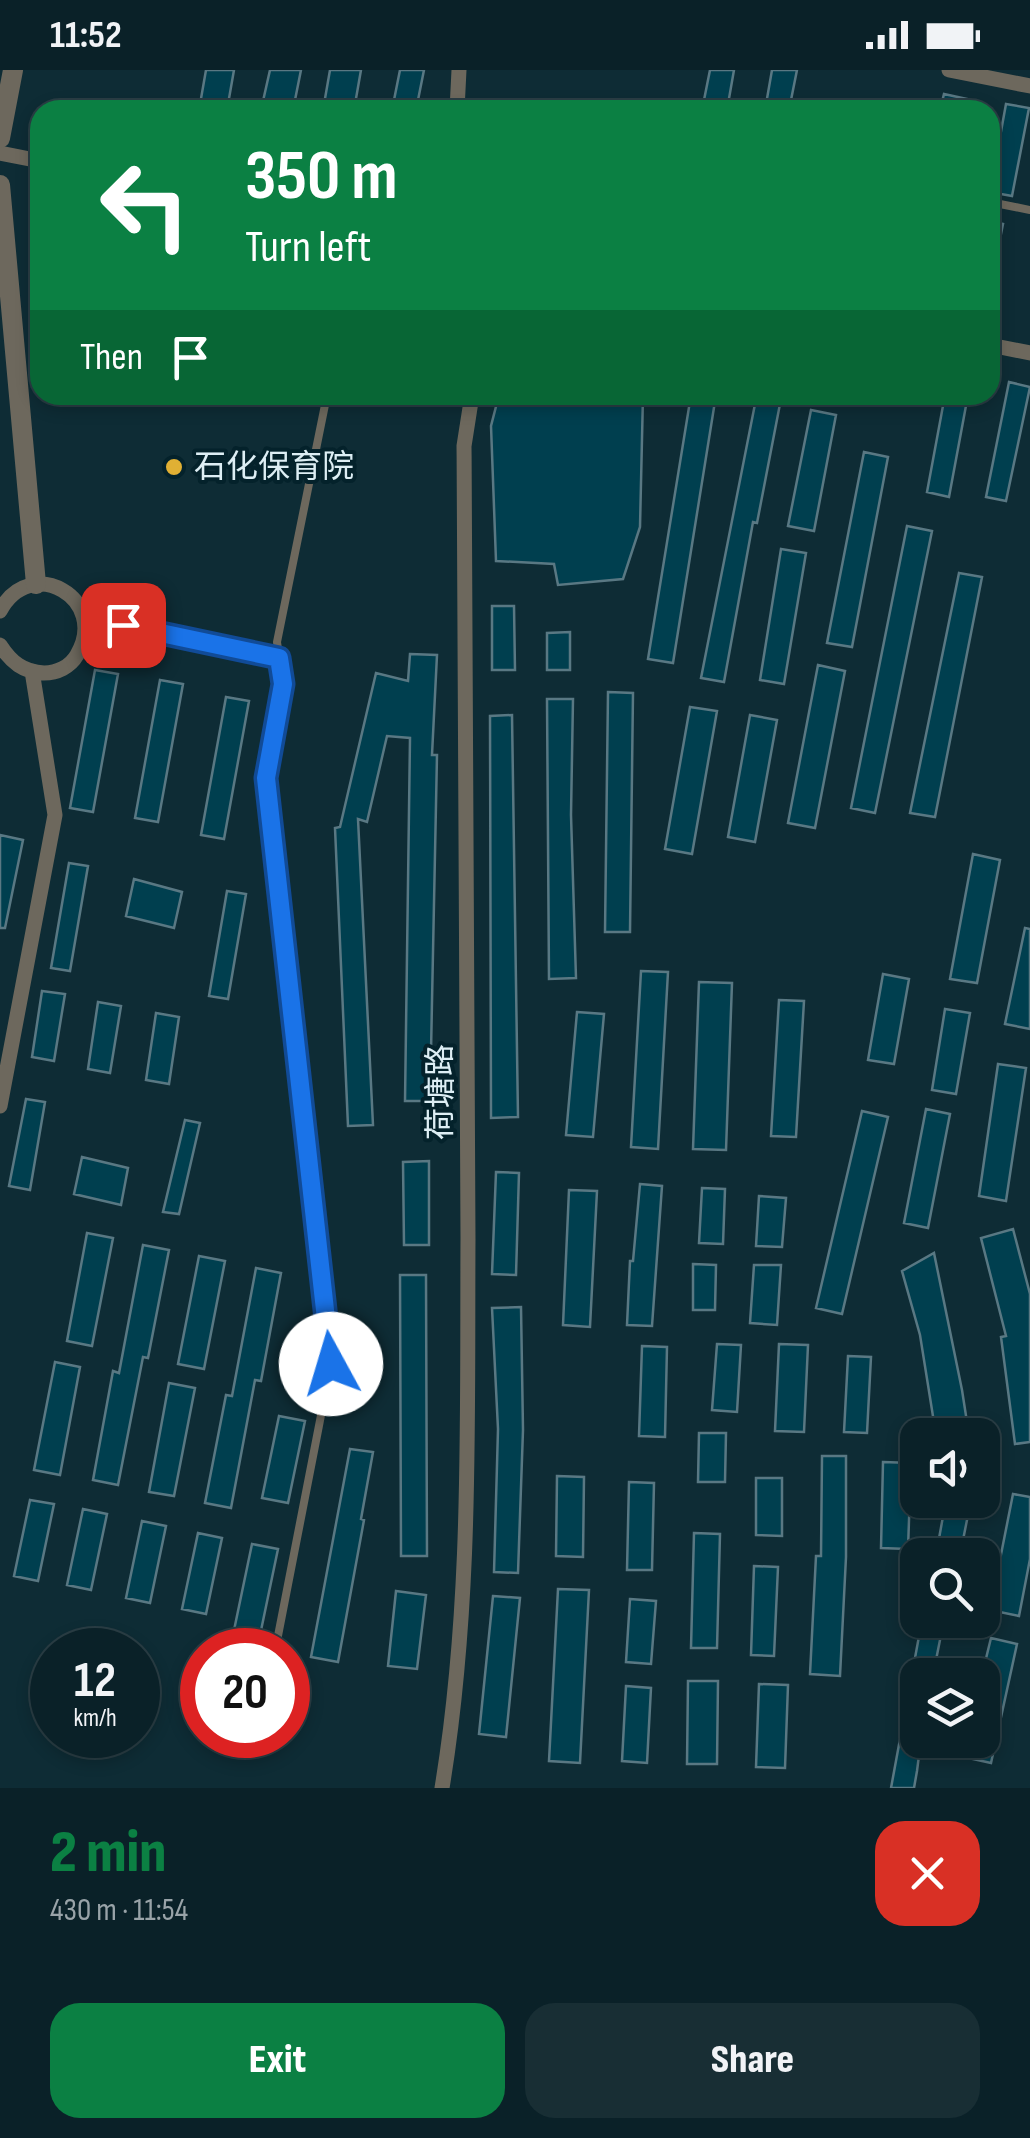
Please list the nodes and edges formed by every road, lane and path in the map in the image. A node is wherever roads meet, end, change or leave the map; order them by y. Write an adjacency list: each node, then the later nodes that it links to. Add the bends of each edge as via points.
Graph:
1 (13, 70): 6 (street)
2 (459, 70): 5 (street)
3 (949, 70): 4 (street)
4 (1030, 86)
5 (458, 100)
6 (0, 138)
7 (0, 153): 8 (street)
8 (30, 159)
9 (0, 184): 12 (street)
10 (1000, 204): 11 (lane)
11 (1030, 210)
12 (6, 304): 17 (street)
13 (1000, 347): 14 (street)
14 (1030, 352)
15 (324, 405): 21 (lane, via 276,642)
16 (470, 405): 25 (street, 荷塘路, via 464,446 467,1534 456,1704)
17 (36, 584): 18 (street, via 14,592); 19 (street, via 64,590)
18 (0, 611)
19 (84, 616): 21 (lane); 22 (street, via 72,662)
20 (0, 644): 22 (street, via 12,662)
21 (279, 658): 24 (lane, via 283,684 266,778 331,1364)
22 (32, 672): 23 (street, via 56,816)
23 (0, 1106)
24 (280, 1628)
25 (442, 1788)

